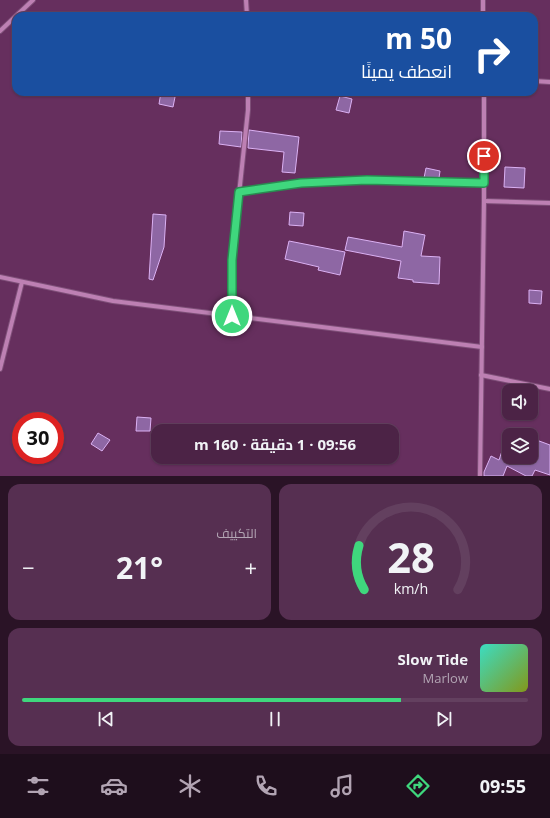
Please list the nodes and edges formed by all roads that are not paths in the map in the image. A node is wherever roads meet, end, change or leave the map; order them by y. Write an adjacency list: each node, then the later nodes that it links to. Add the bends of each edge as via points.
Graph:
1 (33, 0): 4 (street)
2 (246, 0): 5 (street)
3 (483, 0): 6 (street)
4 (20, 12)
5 (247, 12)
6 (483, 12)
7 (12, 20): 8 (street)
8 (0, 31)
9 (538, 82): 10 (street)
10 (550, 82)
11 (248, 96): 14 (street)
12 (484, 96): 13 (street)
13 (484, 183): 14 (street, via 367,180 301,183); 15 (street)
14 (239, 192): 19 (street, via 232,260)
15 (484, 201): 16 (street); 20 (street)
16 (550, 203)
17 (0, 277): 18 (street)
18 (22, 282): 19 (street, via 113,301); 21 (street)
19 (232, 316): 20 (street)
20 (482, 347): 22 (street)
21 (0, 369)
22 (481, 374): 23 (street); 24 (street)
23 (550, 389)
24 (480, 476)

